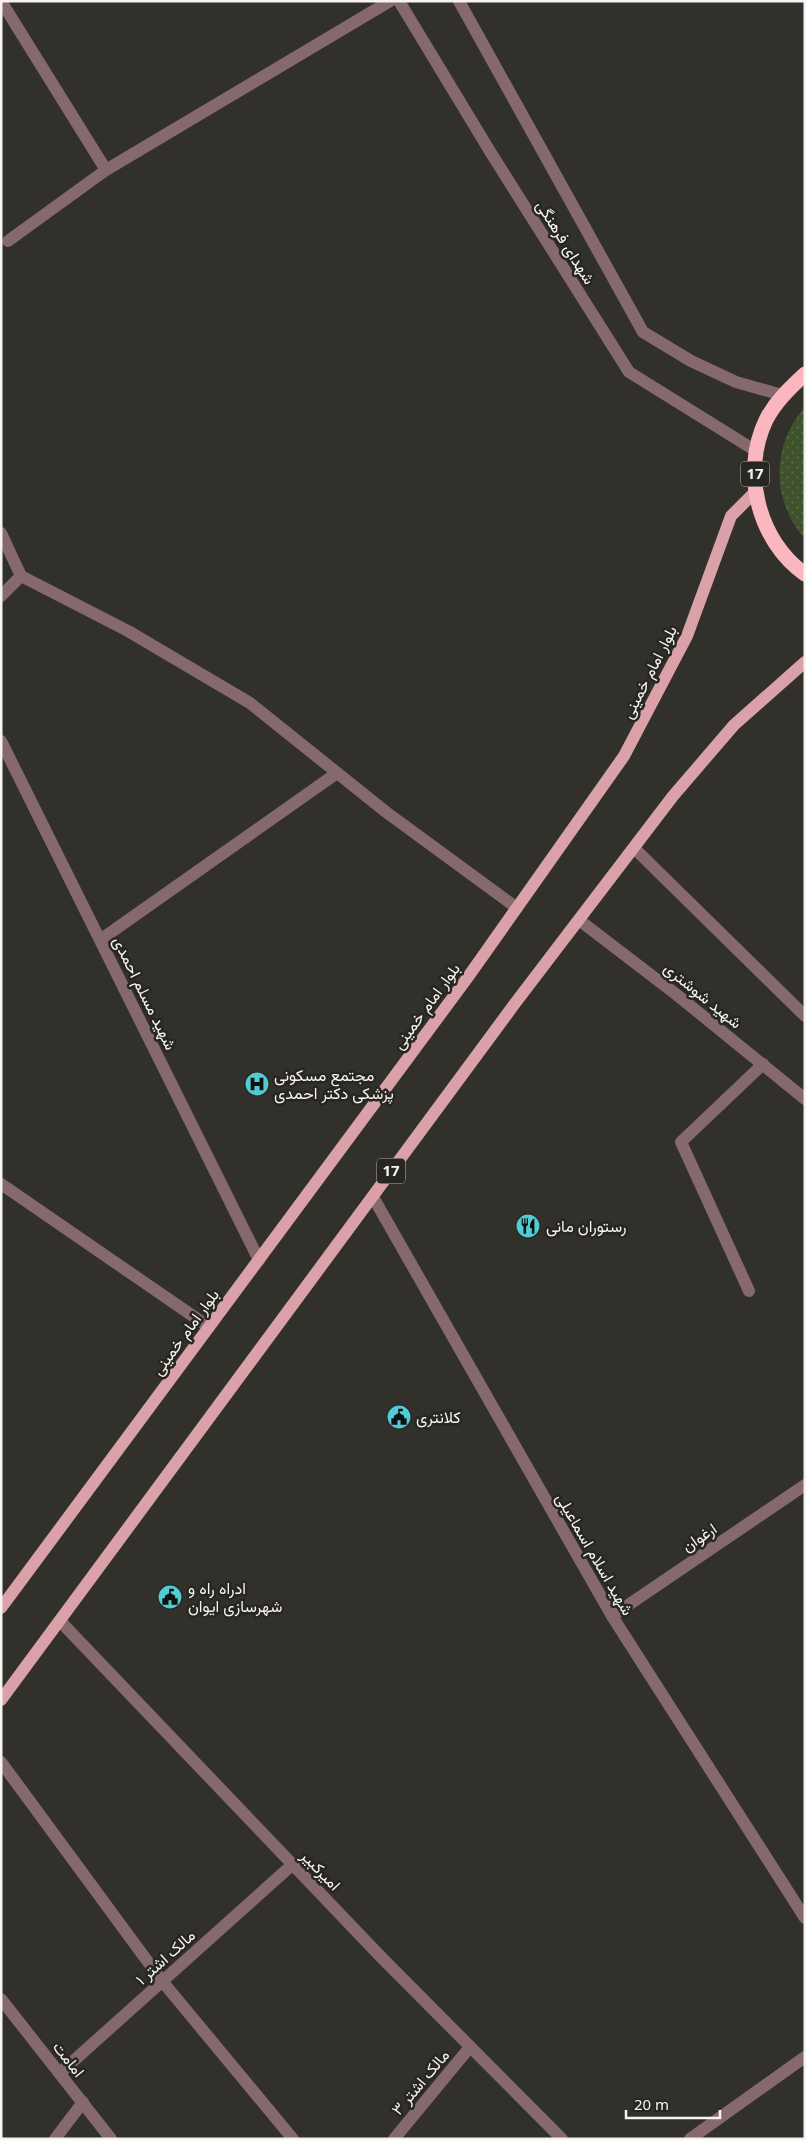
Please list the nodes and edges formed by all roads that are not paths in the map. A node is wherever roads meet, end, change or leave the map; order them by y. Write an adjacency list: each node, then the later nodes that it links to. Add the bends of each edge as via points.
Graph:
1 (390, 1): 5 (street)
2 (399, 1): 9 (street, شهدای فرهنگی, via 496,162 630,372)
3 (459, 1): 8 (street, شهدای فرهنگی, via 643,332 727,378)
4 (1, 2): 5 (street)
5 (106, 170): 6 (street)
6 (8, 241)
7 (805, 374): 8 (highway, 17)
8 (782, 395): 9 (highway, 17, via 766,421)
9 (756, 450): 10 (highway, 17)
10 (755, 492): 12 (highway, 17, via 767,532 792,565); 19 (main road, بلوار امام خمینی / 17, via 731,516 687,636 624,756)
11 (1, 534): 13 (street)
12 (805, 574)
13 (21, 576): 14 (street); 17 (street, via 128,631 250,703)
14 (1, 596)
15 (805, 662): 18 (main road, 17, via 734,725 673,796)
16 (1, 741): 21 (street, شهید مسلم احمدی)
17 (337, 773): 19 (street); 21 (street)
18 (634, 848): 20 (main road, 17); 22 (street)
19 (516, 908): 27 (main road, بلوار امام خمینی / 17)
20 (579, 920): 23 (street, شهید شوشتری); 26 (main road, 17)
21 (100, 940): 27 (street, شهید مسلم احمدی)
22 (805, 1016)
23 (763, 1064): 24 (street, شهید شوشتری); 28 (street, via 681,1142)
24 (805, 1099)
25 (1, 1184): 29 (street)
26 (372, 1196): 32 (street, شهید اسلام اسماعیلی); 33 (main road, 17)
27 (259, 1260): 29 (main road, بلوار امام خمینی / 17)
28 (749, 1292)
29 (209, 1327): 31 (main road, بلوار امام خمینی / 17)
30 (805, 1485): 32 (street, ارغوان)
31 (1, 1608)
32 (612, 1616): 37 (street, شهید اسلام اسماعیلی)
33 (60, 1621): 34 (main road, 17); 36 (street, امیرکبیر)
34 (1, 1700)
35 (1, 1762): 38 (street)
36 (293, 1864): 38 (street, مالک اشتر ۱); 40 (street, امیرکبیر)
37 (805, 1918)
38 (162, 1981): 42 (street, مالک اشتر ۱); 46 (street)
39 (1, 1999): 42 (street, امامت)
40 (470, 2047): 47 (street, مالک اشتر ۳); 48 (street, امیرکبیر)
41 (805, 2057): 49 (street)
42 (60, 2073): 43 (street, امامت)
43 (82, 2102): 44 (street); 45 (street, امامت)
44 (55, 2139)
45 (111, 2139)
46 (293, 2139)
47 (394, 2139)
48 (562, 2139)
49 (690, 2139)

